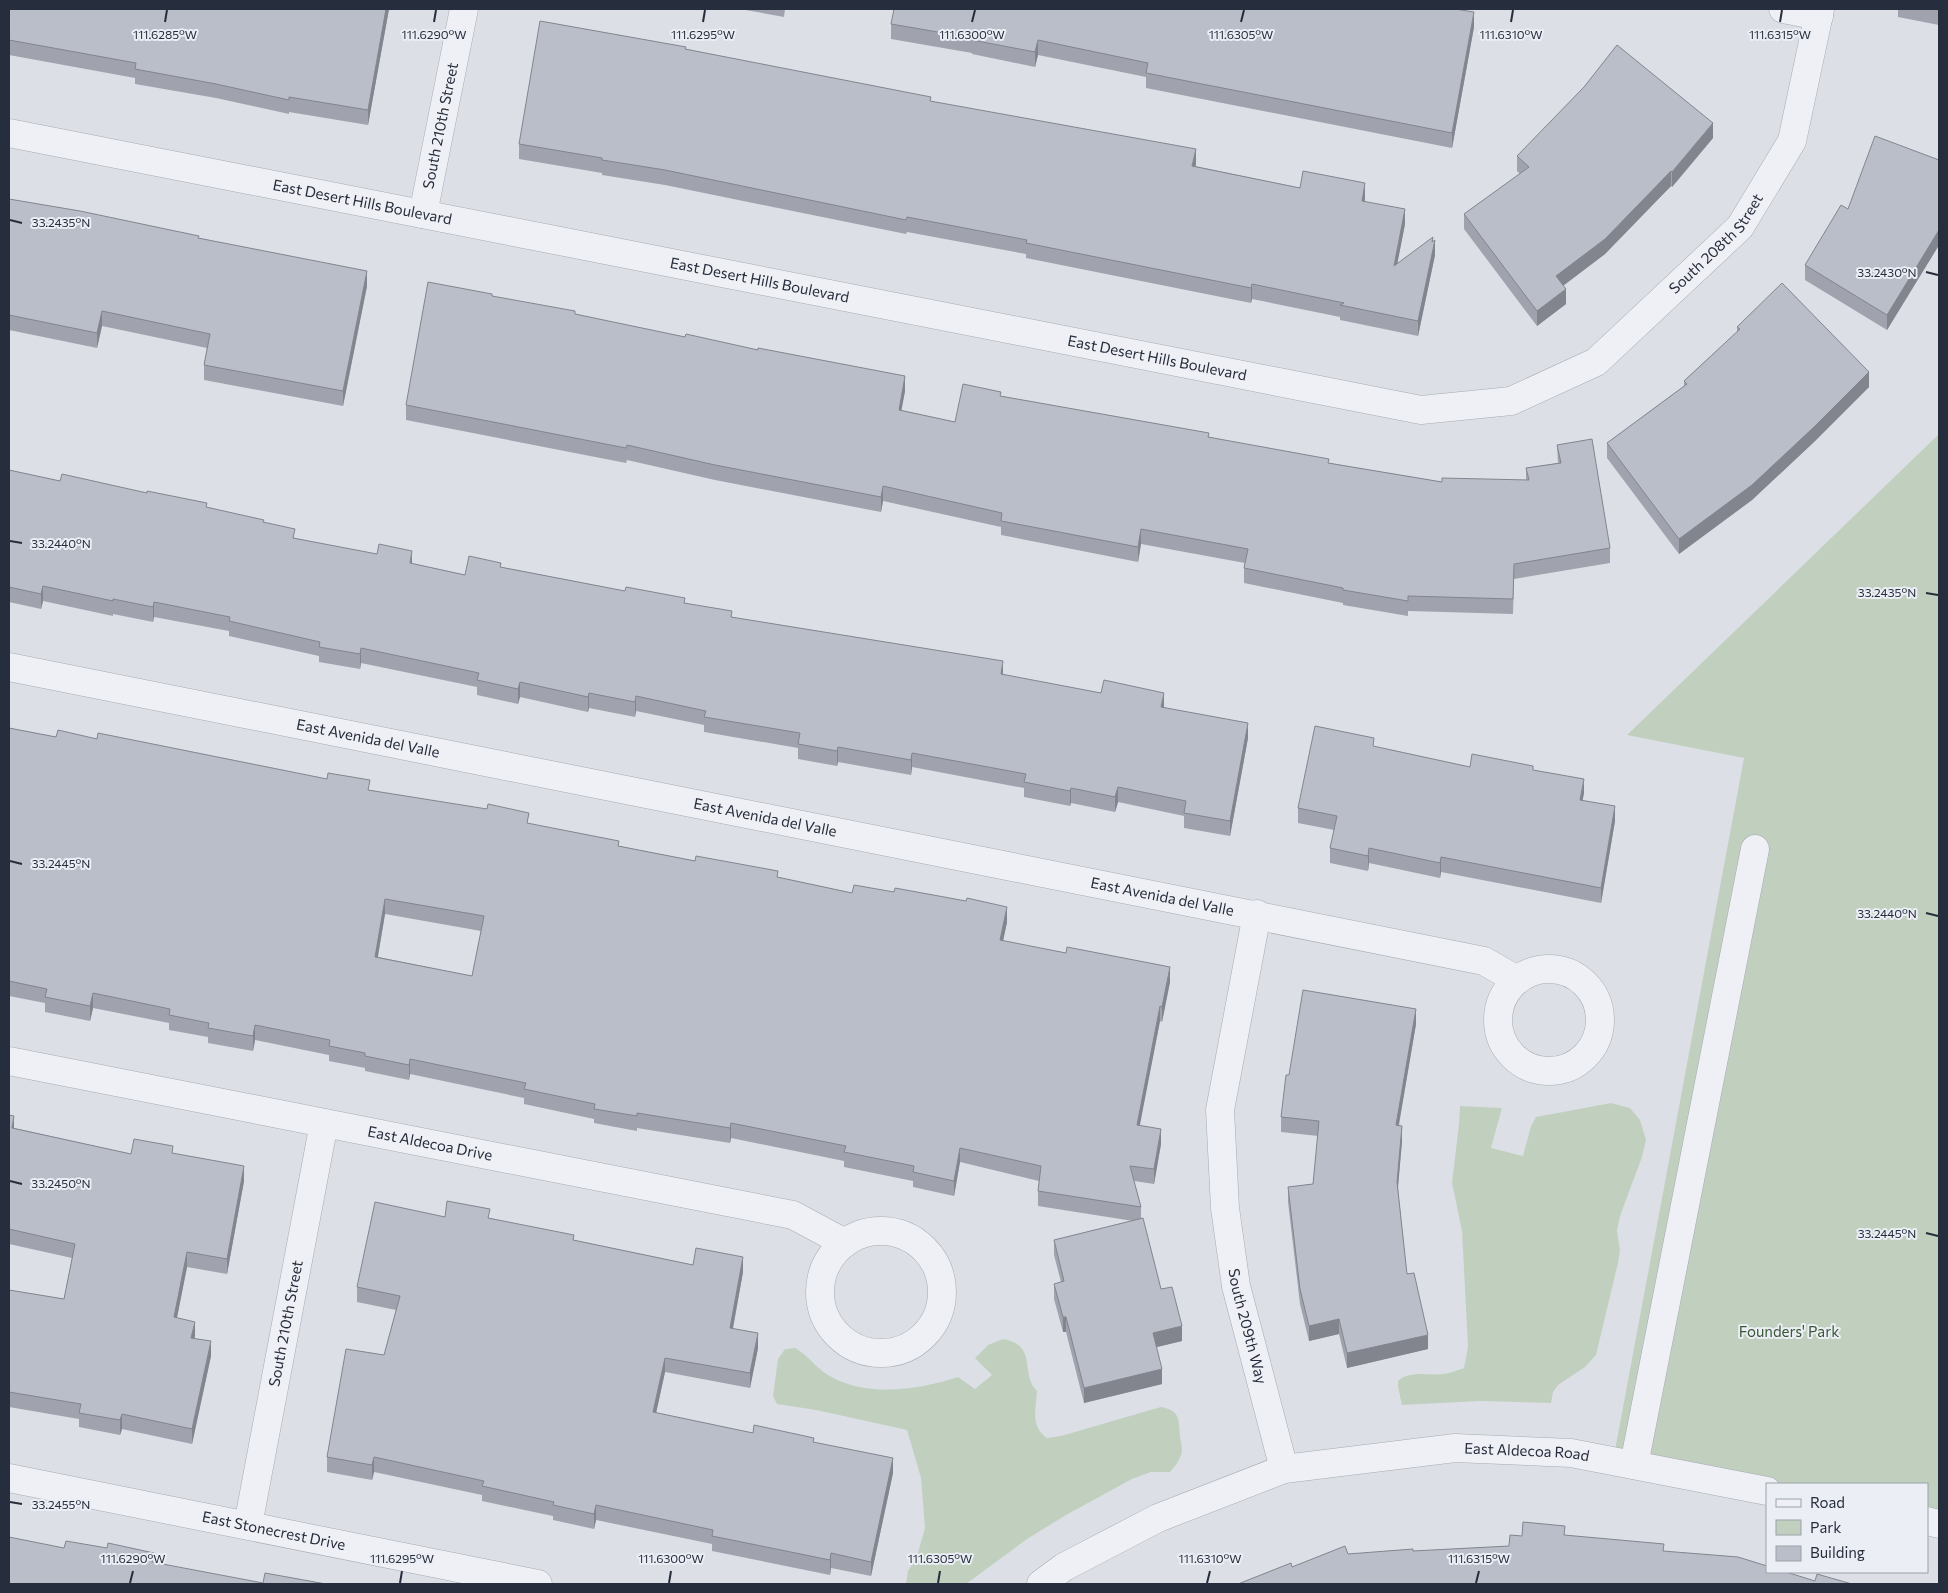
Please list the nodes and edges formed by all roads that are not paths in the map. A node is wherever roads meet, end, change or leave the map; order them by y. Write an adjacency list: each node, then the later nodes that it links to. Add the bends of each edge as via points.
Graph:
1 (464, 9): 5 (street, South 210th Street)
2 (1783, 9): 3 (street)
3 (1819, 12): 6 (street, South 208th Street, via 1792,141 1740,227 1596,362)
4 (9, 133): 5 (street, East Desert Hills Boulevard)
5 (423, 214): 6 (street, East Desert Hills Boulevard, via 1421,410)
6 (1511, 401)
7 (9, 667): 9 (street, East Avenida del Valle)
8 (1755, 849): 14 (street)
9 (1257, 914): 10 (street, East Avenida del Valle, via 1484,961); 15 (street, South 209th Way, via 1220,1110 1225,1208 1236,1286)
10 (1516, 980)
11 (9, 1061): 12 (street, East Aldecoa Drive)
12 (324, 1123): 13 (street, East Aldecoa Drive, via 793,1215); 18 (street, South 210th Street)
13 (845, 1243): 13 (street, via 831,1257 822,1276 820,1296 824,1315 835,1333 851,1346 870,1352 891,1353 910,1347 926,1334 937,1318 942,1299 940,1279 933,1260 903,1235 883,1231 863,1234)
14 (1634, 1465): 15 (street, East Aldecoa Road, via 1571,1453 1455,1448); 17 (street, East Aldecoa Road)
15 (1284, 1469): 20 (street, via 1158,1518 1064,1567)
16 (9, 1478): 18 (street, East Stonecrest Drive)
17 (1766, 1491)
18 (248, 1525): 19 (street, East Stonecrest Drive)
19 (538, 1584)
20 (1041, 1584)

